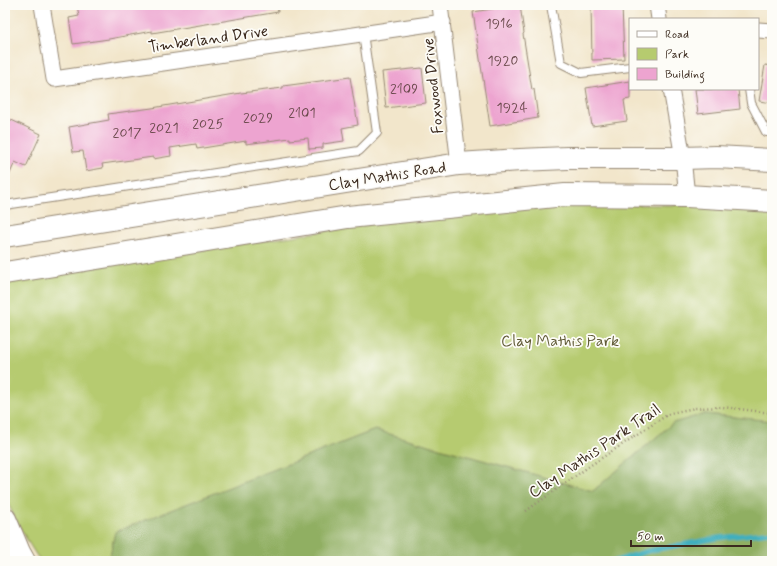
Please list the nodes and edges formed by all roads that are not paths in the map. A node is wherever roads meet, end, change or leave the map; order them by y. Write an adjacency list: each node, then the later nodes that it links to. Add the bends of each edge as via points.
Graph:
1 (42, 5): 9 (street, Timberland Drive, via 54,79)
2 (440, 5): 6 (street, Foxwood Drive)
3 (551, 5): 10 (lane, via 561,63 581,73)
4 (657, 5): 5 (street)
5 (659, 18)
6 (442, 22): 9 (street, Timberland Drive); 16 (street, Foxwood Drive)
7 (759, 30): 8 (street)
8 (772, 31)
9 (363, 33): 19 (lane, via 377,133 359,152)
10 (629, 66)
11 (672, 90): 14 (street)
12 (749, 90): 13 (lane, via 751,103 766,132)
13 (772, 132)
14 (683, 158): 15 (main road, Clay Mathis Road); 16 (main road, Clay Mathis Road, via 567,158); 17 (street)
15 (772, 160)
16 (458, 164): 20 (main road, Clay Mathis Road)
17 (687, 196): 18 (main road); 21 (main road, via 565,196 348,217)
18 (772, 200)
19 (5, 205)
20 (5, 236)
21 (5, 273)
22 (5, 519): 23 (main road)
23 (16, 558)

